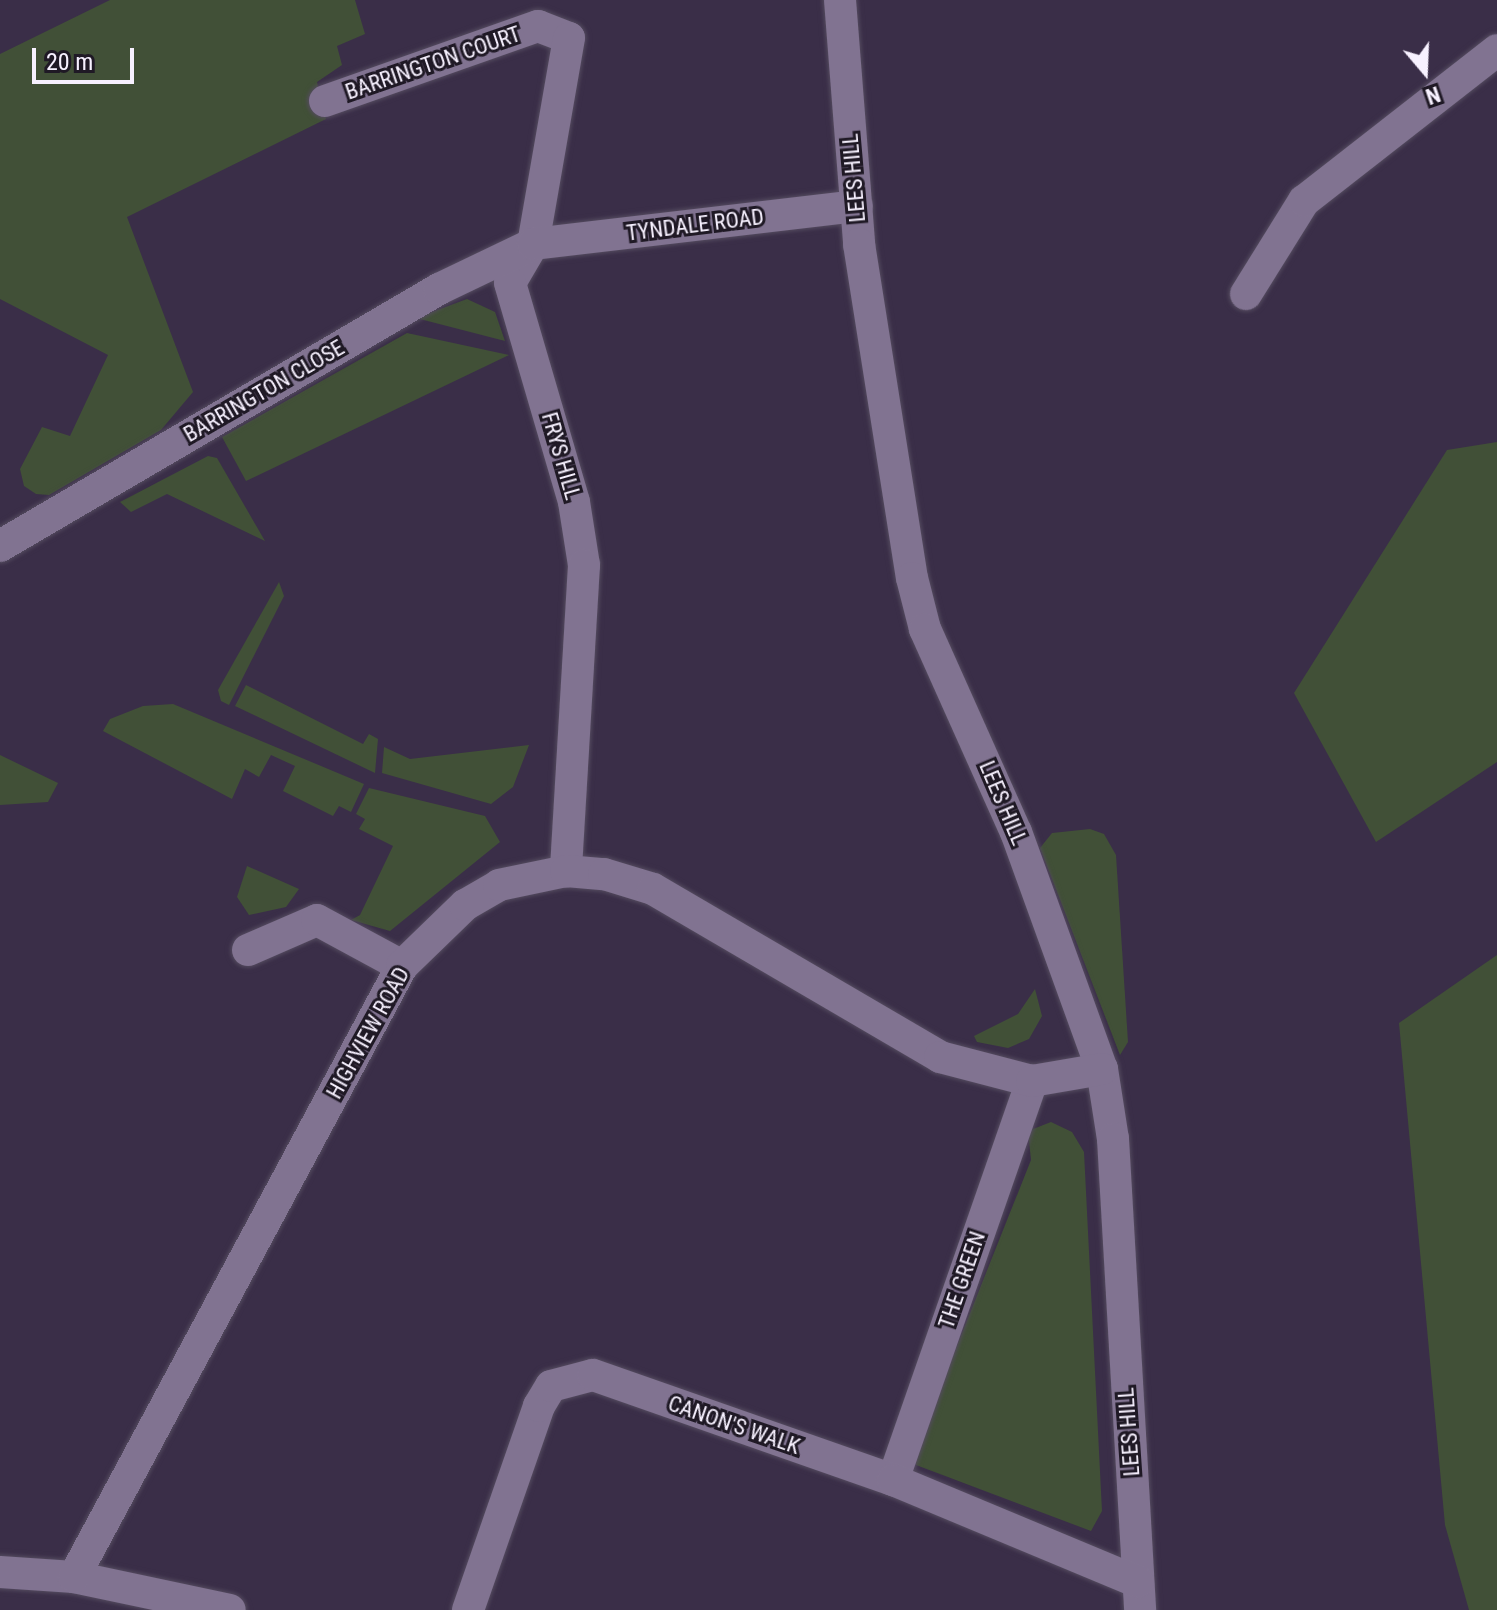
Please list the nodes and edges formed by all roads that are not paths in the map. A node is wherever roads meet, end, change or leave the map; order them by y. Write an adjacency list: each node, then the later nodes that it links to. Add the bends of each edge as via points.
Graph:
1 (840, 0): 5 (street, LEES HILL)
2 (1497, 50): 7 (street, via 1304,201)
3 (569, 55): 4 (street, BARRINGTON COURT, via 569,38 538,26); 6 (street, FRYS HILL)
4 (325, 101)
5 (857, 206): 6 (street, TYNDALE ROAD); 12 (street, LEES HILL, via 925,629 1016,832)
6 (533, 244): 8 (street, BARRINGTON CLOSE, via 439,289); 9 (street, FRYS HILL, via 510,283 574,502 584,565)
7 (1246, 294)
8 (0, 546)
9 (566, 871): 11 (street, HIGHVIEW ROAD, via 499,885 465,905); 13 (street, HIGHVIEW ROAD, via 653,889 863,1019 940,1057)
10 (248, 950): 11 (street, via 317,920)
11 (402, 966): 16 (street, HIGHVIEW ROAD)
12 (1102, 1069): 13 (street, HIGHVIEW ROAD); 17 (street, LEES HILL, via 1113,1139)
13 (1032, 1081): 14 (street, THE GREEN)
14 (893, 1480): 17 (street, CANON'S WALK); 19 (street, CANON'S WALK, via 593,1375 569,1377 551,1386 539,1406)
15 (0, 1572): 16 (street)
16 (74, 1577): 18 (street)
17 (1139, 1596)
18 (230, 1610)
19 (468, 1610)

